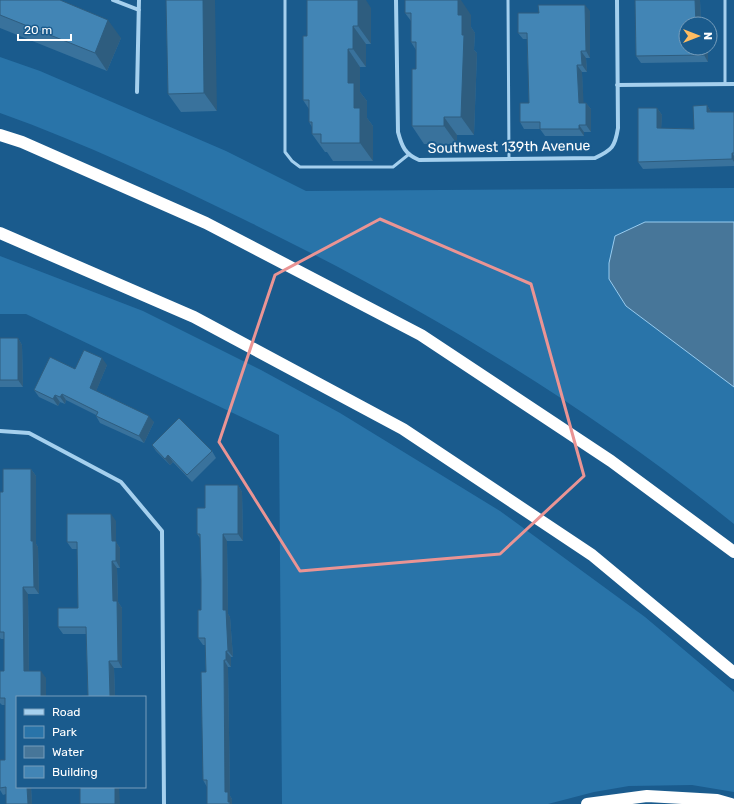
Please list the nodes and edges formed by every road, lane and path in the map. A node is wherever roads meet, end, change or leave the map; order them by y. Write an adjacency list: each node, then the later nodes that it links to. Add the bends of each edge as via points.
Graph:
1 (113, 0): 8 (street)
2 (139, 0): 8 (street)
3 (285, 0): 14 (lane, via 285,152 292,161 300,167 393,167)
4 (396, 0): 14 (street, via 398,132)
5 (508, 0): 15 (lane)
6 (617, 0): 11 (street)
7 (725, 0): 9 (lane)
8 (139, 10): 12 (street)
9 (725, 84): 10 (street); 11 (street)
10 (734, 84)
11 (617, 85): 15 (street, Southwest 139th Avenue, via 618,128 616,141 610,151 595,158)
12 (137, 92)
13 (0, 135): 18 (highway, via 22,142 206,222 421,335 611,461)
14 (408, 155): 15 (street, Southwest 139th Avenue, via 419,160)
15 (509, 159)
16 (0, 233): 19 (highway, via 194,317 403,429 592,555)
17 (0, 431): 20 (street, via 29,433 121,482 162,531)
18 (734, 552)
19 (734, 673)
20 (164, 804)
21 (587, 804): 22 (highway, via 647,796 717,800)
22 (731, 804)

